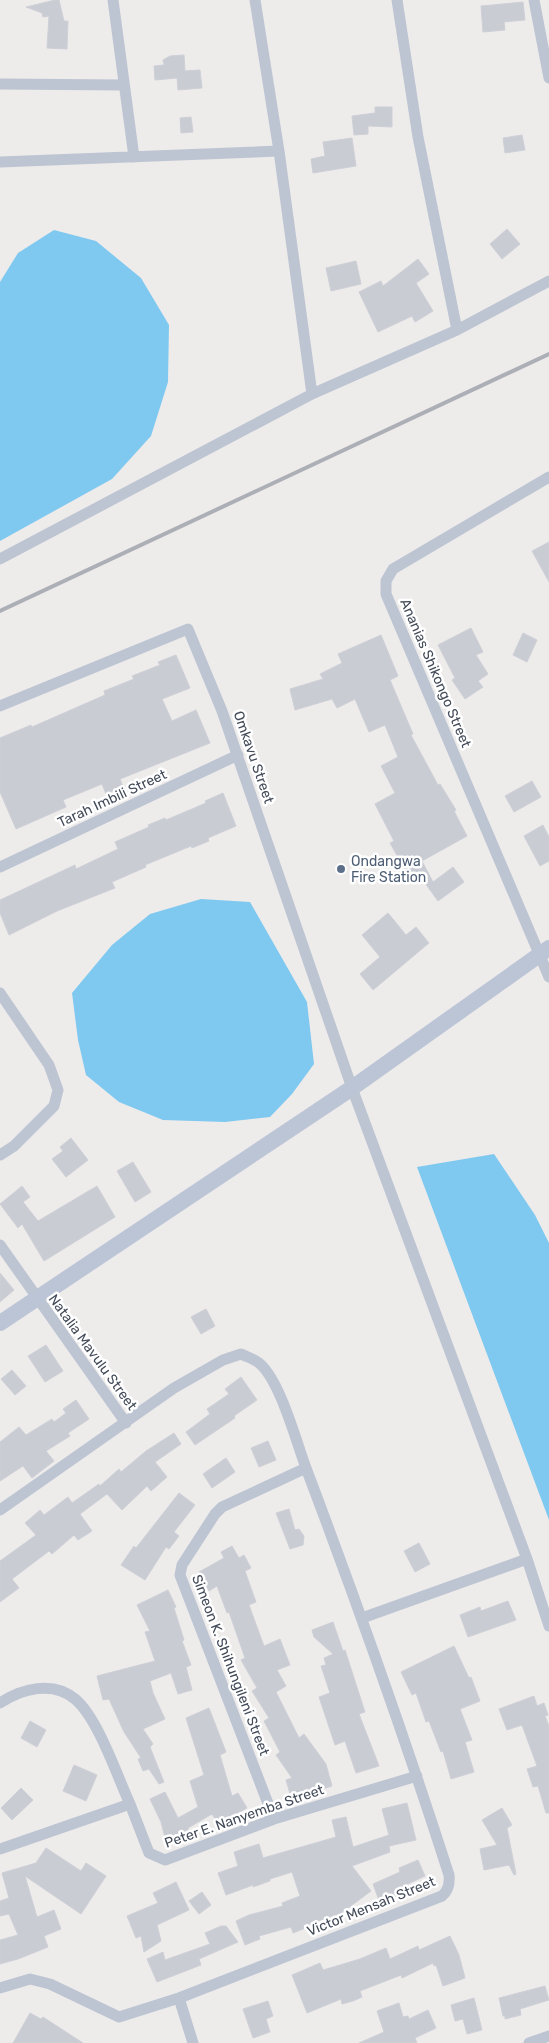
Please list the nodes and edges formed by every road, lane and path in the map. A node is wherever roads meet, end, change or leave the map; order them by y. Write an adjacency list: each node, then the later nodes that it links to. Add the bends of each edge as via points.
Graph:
1 (113, 0): 7 (street)
2 (255, 0): 8 (street)
3 (397, 0): 12 (street, via 418,137)
4 (534, 0): 5 (street)
5 (549, 78)
6 (0, 84): 7 (street)
7 (124, 85): 9 (street)
8 (279, 152): 9 (street); 13 (street)
9 (134, 157): 10 (street)
10 (0, 162)
11 (549, 281): 12 (street)
12 (457, 330): 13 (street)
13 (312, 394): 15 (street)
14 (549, 479): 19 (street, Ananias Shikongo Street, via 393,570 386,581 386,594)
15 (0, 559)
16 (0, 706): 17 (street, Omkavu Street, via 188,629)
17 (238, 755): 18 (street, Tarah Imbili Street); 22 (street, Omkavu Street)
18 (0, 867)
19 (544, 952): 20 (street, Ananias Shikongo Street); 22 (street)
20 (549, 977)
21 (0, 993): 23 (street, via 49,1065 58,1090 54,1106 14,1146)
22 (352, 1088): 25 (street); 30 (street, Omkavu Street)
23 (0, 1155)
24 (0, 1245): 25 (street, Natalia Mavulu Street)
25 (36, 1298): 26 (street); 27 (street, Natalia Mavulu Street)
26 (0, 1323)
27 (126, 1423): 28 (street, via 174,1388 223,1360 241,1354 258,1362 268,1373); 29 (street)
28 (306, 1468): 31 (street, Victor Mensah Street); 36 (street, Simeon K. Shihungileni Street, via 222,1507 182,1565 180,1575)
29 (0, 1510)
30 (527, 1560): 31 (street); 32 (street, Omkavu Street)
31 (362, 1618): 34 (street, Victor Mensah Street)
32 (549, 1626)
33 (0, 1703): 35 (street, Peter E. Nanyemba Street, via 12,1695 38,1688 59,1691 75,1699 93,1721)
34 (417, 1776): 36 (street, Peter E. Nanyemba Street); 39 (street, Victor Mensah Street, via 449,1876 446,1893)
35 (130, 1804): 36 (street, Peter E. Nanyemba Street, via 148,1853 165,1860); 37 (street)
36 (274, 1819)
37 (0, 1849)
38 (0, 1988): 39 (street, Victor Mensah Street, via 30,1979 50,1984 119,2017)
39 (179, 1998): 41 (street)
40 (549, 2036): 42 (street)
41 (193, 2043)
42 (529, 2043)

